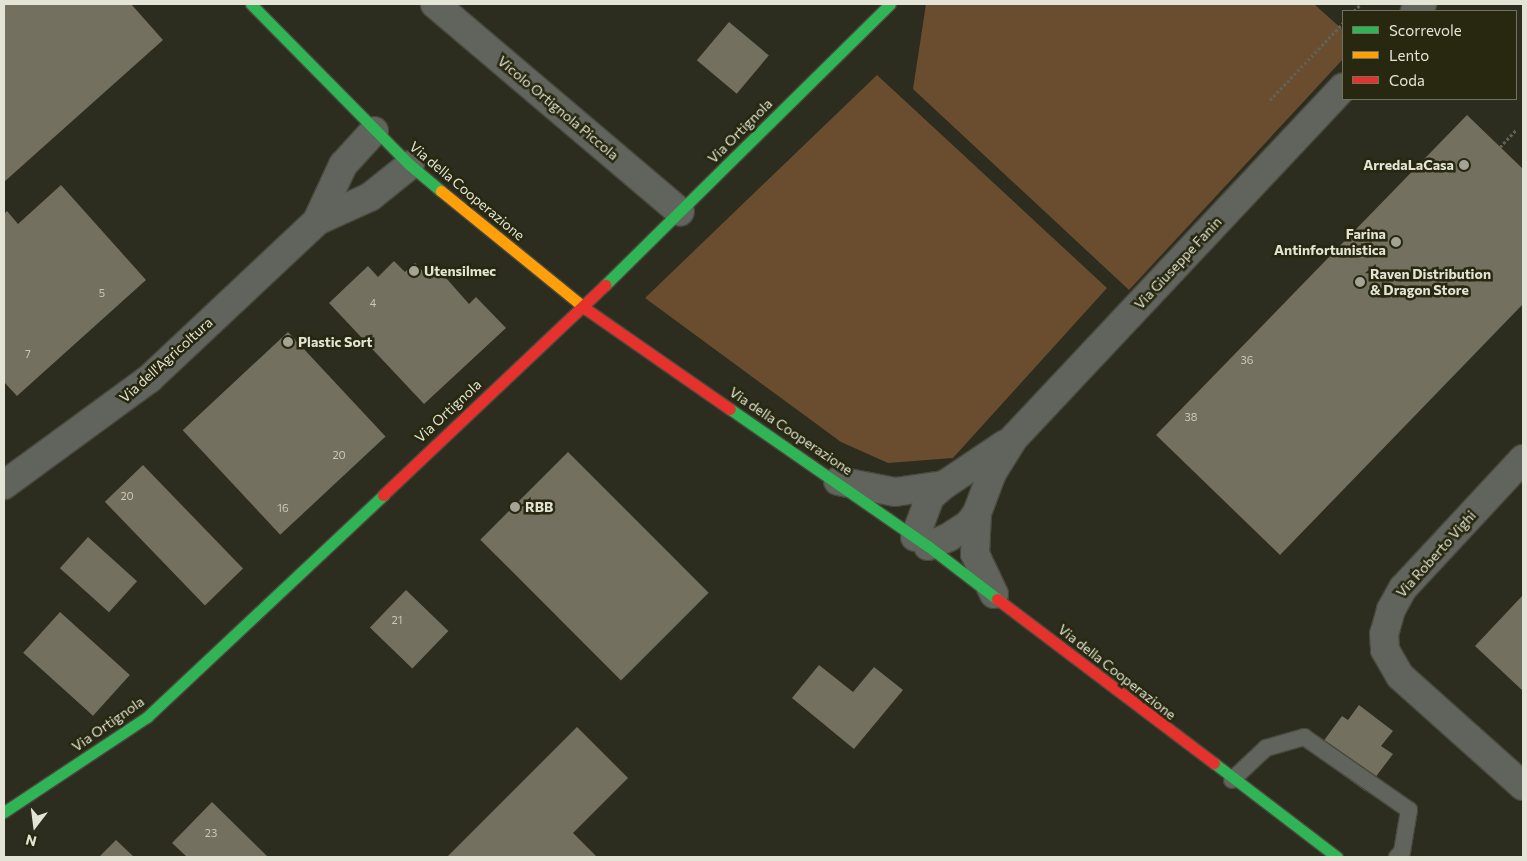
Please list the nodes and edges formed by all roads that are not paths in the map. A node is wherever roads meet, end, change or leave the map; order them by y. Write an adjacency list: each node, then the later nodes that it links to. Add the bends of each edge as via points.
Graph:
1 (251, 4): 5 (street, Via della Cooperazione)
2 (436, 4): 7 (street, Vicolo Ortignola Piccola)
3 (890, 4): 7 (street, Via Ortignola)
4 (1342, 89): 10 (street, Via Giuseppe Fanin)
5 (374, 132): 6 (street, Via della Cooperazione); 8 (street, Via dell'Agricoltura, via 343,165)
6 (410, 165): 8 (street, Via dell'Agricoltura, via 370,197); 9 (street, Via della Cooperazione)
7 (680, 212): 9 (street, Via Ortignola)
8 (317, 221): 14 (street, Via dell'Agricoltura, via 148,379)
9 (583, 307): 12 (street, Via della Cooperazione); 20 (street, Via Ortignola, via 147,717)
10 (1013, 439): 13 (street, Via Giuseppe Fanin); 15 (street, Via Giuseppe Fanin, via 992,473)
11 (1523, 459): 19 (street, Via Roberto Vighi, via 1403,588 1391,610 1384,634 1385,650 1400,676)
12 (838, 481): 13 (street, Via Giuseppe Fanin, via 895,492); 16 (street, Via della Cooperazione)
13 (944, 484): 16 (street, Via Giuseppe Fanin, via 930,497)
14 (4, 486)
15 (977, 513): 16 (street, Via Giuseppe Fanin, via 969,524 950,537); 17 (street, Via Giuseppe Fanin, via 976,554)
16 (921, 541): 17 (street, Via della Cooperazione)
17 (994, 594): 18 (street, Via della Cooperazione)
18 (1232, 780): 21 (street, Via della Cooperazione); 22 (lane, via 1266,748 1304,737 1409,810 1402,852)
19 (1523, 786)
20 (4, 812)
21 (1337, 857)
22 (1398, 857)

